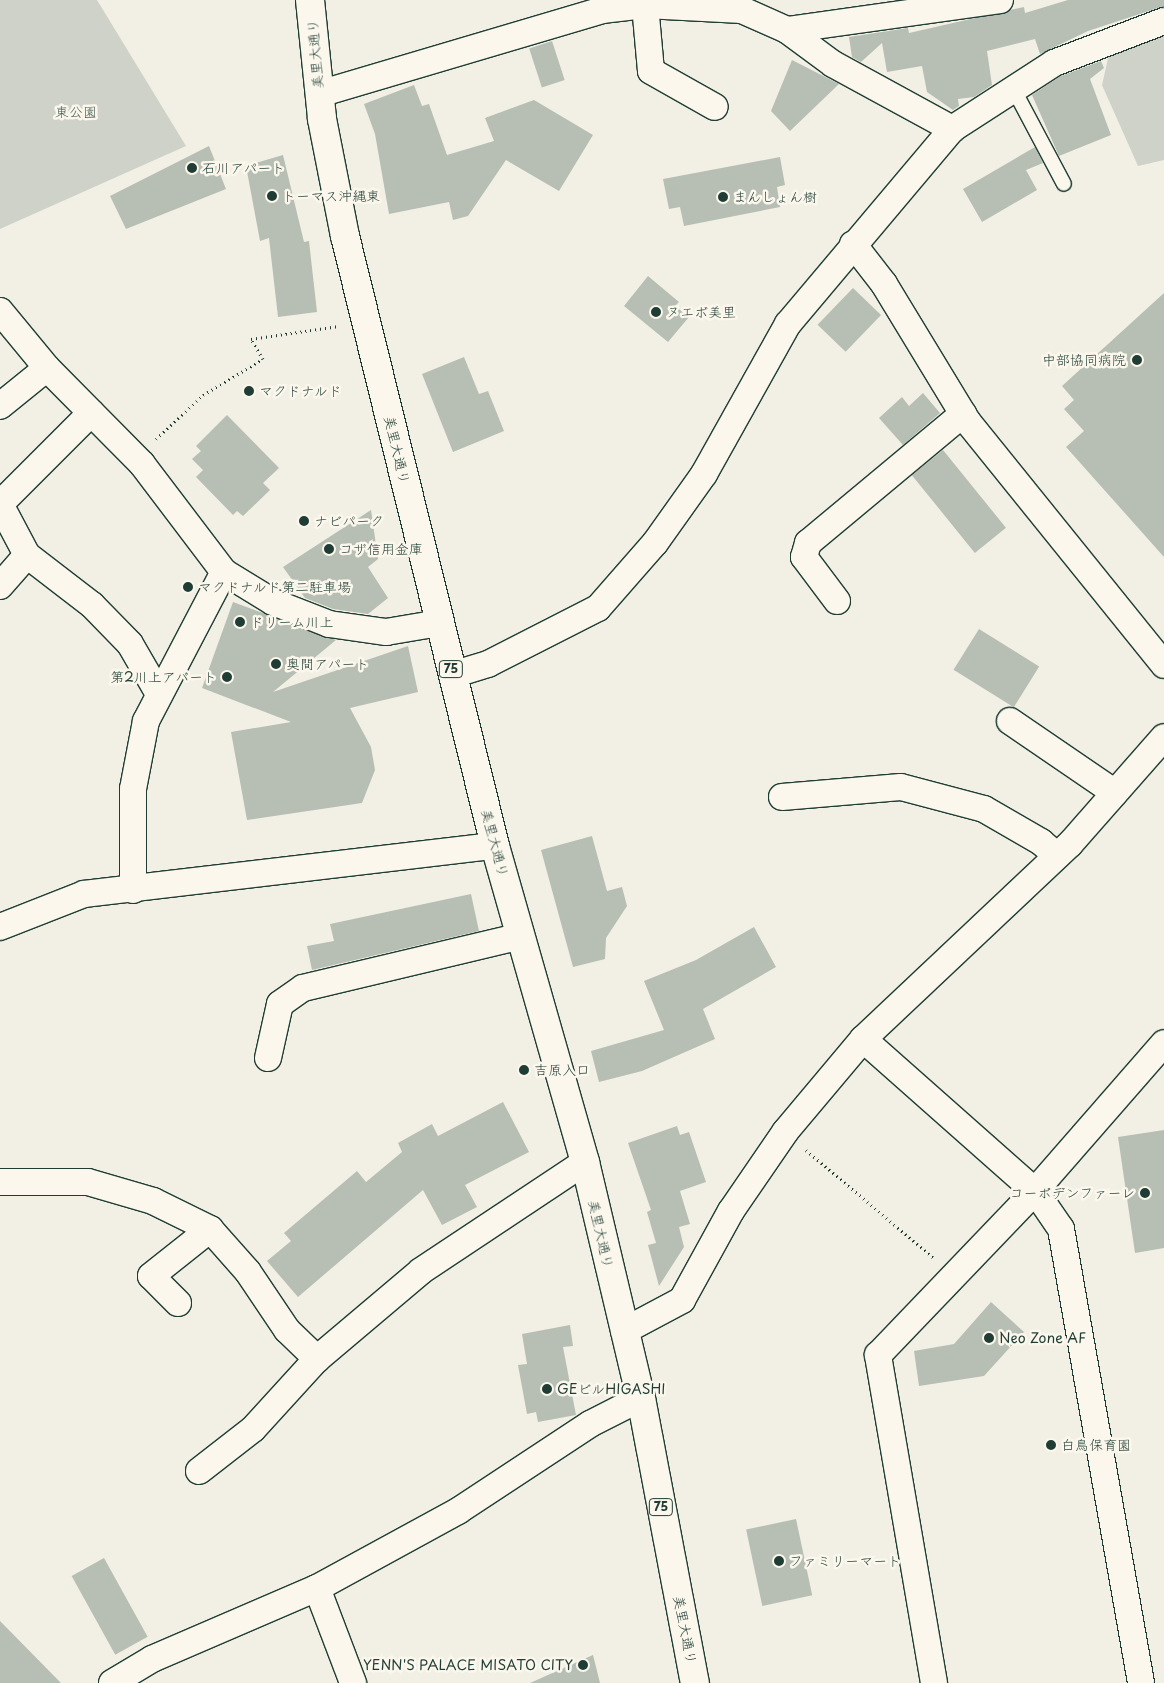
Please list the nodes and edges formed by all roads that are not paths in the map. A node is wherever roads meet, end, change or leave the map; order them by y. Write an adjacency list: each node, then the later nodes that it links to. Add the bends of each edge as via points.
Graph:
1 (310, 0): 9 (main road, 美里大通り / 75)
2 (1000, 0): 7 (street)
3 (1156, 0): 5 (street)
4 (631, 4): 7 (street, via 742,10); 9 (street, via 546,25); 10 (street, via 651,71)
5 (1164, 17)
6 (1164, 21): 8 (street, via 1054,63)
7 (787, 30): 11 (street, via 834,64)
8 (1014, 90): 11 (street); 12 (lane)
9 (319, 94): 24 (main road, 美里大通り / 75, via 365,316)
10 (715, 107)
11 (952, 129): 13 (street)
12 (1064, 184)
13 (853, 244): 18 (street, via 884,284); 26 (street, via 788,324 704,474 655,543 598,608 488,664)
14 (0, 311): 15 (street)
15 (47, 368): 16 (street); 17 (street)
16 (0, 406)
17 (91, 413): 19 (street); 21 (street, via 136,457)
18 (963, 414): 23 (street, via 808,543 804,558); 25 (street)
19 (0, 504): 20 (street)
20 (27, 554): 22 (street); 27 (street, via 92,605 130,644)
21 (224, 572): 24 (street, via 273,602 329,624 386,632); 27 (street)
22 (0, 586)
23 (837, 601)
24 (438, 623): 26 (main road, 美里大通り / 75)
25 (1164, 665)
26 (452, 675): 32 (main road, 美里大通り / 75)
27 (159, 694): 34 (street, via 146,721 133,789)
28 (1010, 721): 30 (street)
29 (1164, 737): 30 (street)
30 (1115, 793): 33 (street)
31 (782, 797): 33 (street, via 901,787 984,810 1042,842)
32 (495, 846): 34 (street); 36 (main road, 美里大通り / 75)
33 (1057, 856): 37 (street)
34 (133, 890): 35 (street, via 84,894)
35 (0, 927)
36 (521, 936): 39 (street, via 303,988 280,1004); 40 (main road, 美里大通り / 75)
37 (863, 1039): 42 (street); 45 (street, via 785,1132 730,1211 682,1300)
38 (1164, 1043): 42 (street)
39 (268, 1058)
40 (585, 1162): 45 (main road, 美里大通り / 75); 46 (street, via 422,1271)
41 (0, 1182): 43 (street, via 88,1182 153,1201)
42 (1035, 1191): 53 (street, via 878,1355); 54 (street, via 1061,1229)
43 (210, 1229): 44 (street, via 151,1276); 46 (street, via 248,1272 287,1330)
44 (178, 1303)
45 (624, 1331): 47 (main road, 美里大通り / 75)
46 (317, 1359): 48 (street, via 253,1429)
47 (641, 1398): 49 (street, via 590,1424 458,1511); 52 (main road, 美里大通り / 75)
48 (199, 1471)
49 (317, 1588): 50 (street, via 152,1659); 51 (street)
50 (112, 1683)
51 (353, 1683)
52 (695, 1683)
53 (934, 1683)
54 (1141, 1683)

